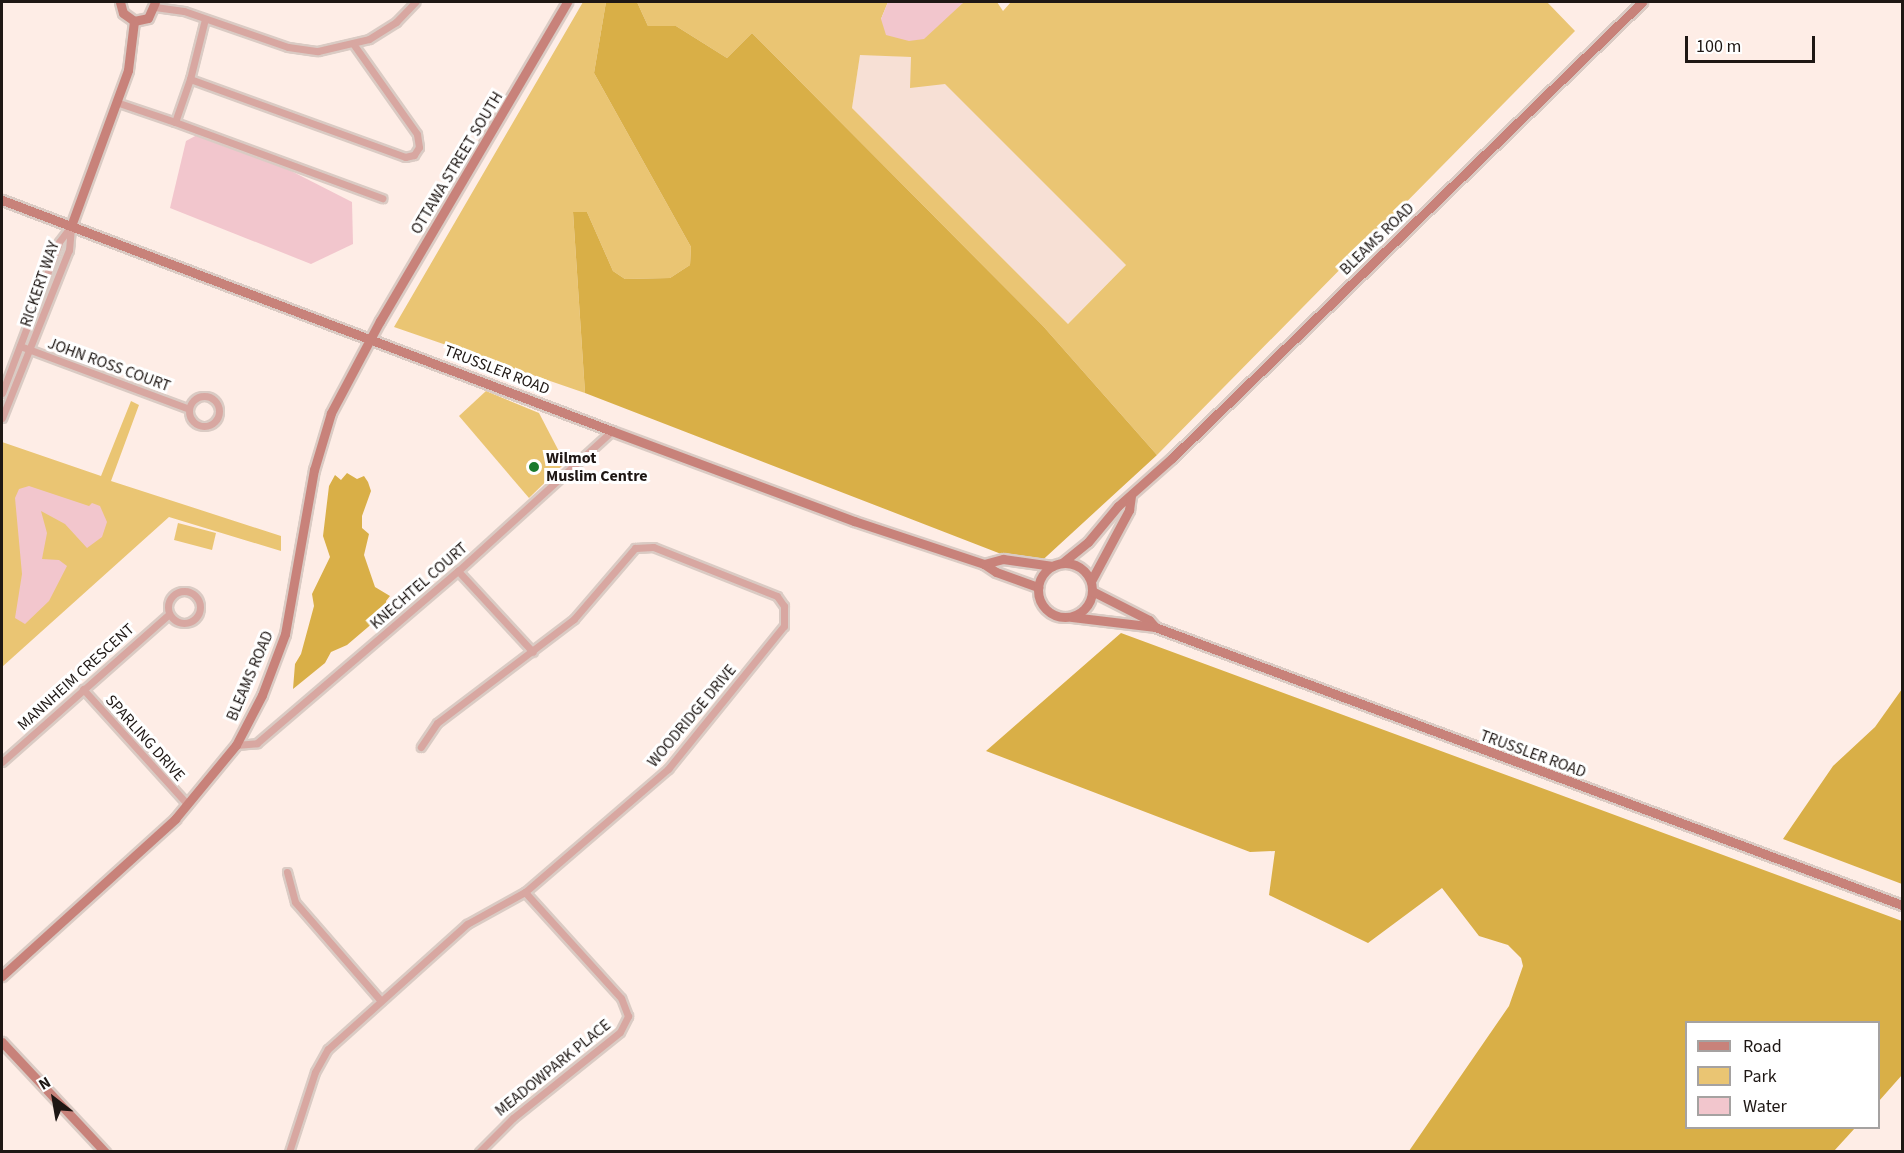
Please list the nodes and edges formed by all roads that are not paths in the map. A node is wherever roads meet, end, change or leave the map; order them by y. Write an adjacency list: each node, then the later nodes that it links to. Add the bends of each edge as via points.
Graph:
1 (120, 2): 7 (main road, via 123,14)
2 (415, 2): 8 (street, via 388,29)
3 (567, 2): 15 (main road, OTTAWA STREET SOUTH)
4 (1642, 2): 22 (main road, BLEAMS ROAD)
5 (155, 4): 6 (street); 7 (main road, via 148,18)
6 (205, 19): 8 (street, via 297,49 329,50); 9 (street)
7 (134, 21): 10 (main road, via 133,55)
8 (354, 45): 9 (street, via 417,134 419,147 414,155 405,157)
9 (190, 78): 11 (street)
10 (116, 102): 11 (street); 14 (main road)
11 (175, 122): 12 (street)
12 (382, 198)
13 (2, 200): 14 (main road, TRUSSLER ROAD)
14 (71, 226): 15 (main road, TRUSSLER ROAD); 16 (street, RICKERT WAY, via 59,242); 17 (street, RICKERT WAY, via 69,250)
15 (371, 338): 21 (main road, TRUSSLER ROAD); 33 (main road, BLEAMS ROAD, via 326,428 309,492 285,634 262,695)
16 (20, 346): 17 (street, JOHN ROSS COURT); 18 (street, RICKERT WAY)
17 (31, 351): 19 (street, JOHN ROSS COURT); 20 (street, RICKERT WAY)
18 (2, 393)
19 (189, 409): 19 (street, JOHN ROSS COURT, via 191,419 203,426 215,422 220,411 217,402 204,396 196,398)
20 (2, 418)
21 (612, 431): 23 (main road, TRUSSLER ROAD, via 854,521); 25 (street, KNECHTEL COURT)
22 (1131, 496): 24 (main road, BLEAMS ROAD, via 1088,542); 27 (main road, BLEAMS ROAD, via 1129,510)
23 (984, 564): 24 (main road, TRUSSLER ROAD, via 1003,559); 26 (main road, TRUSSLER ROAD)
24 (1058, 564): 26 (main road); 27 (main road, via 1080,567)
25 (458, 571): 31 (street); 33 (street, KNECHTEL COURT, via 257,743)
26 (1038, 586): 29 (main road, via 1046,611)
27 (1091, 586): 29 (main road, via 1086,607); 30 (main road, TRUSSLER ROAD)
28 (169, 614): 28 (street, MANNHEIM CRESCENT, via 177,622 193,620 200,611 199,600 189,591 176,592 168,602); 32 (street, MANNHEIM CRESCENT)
29 (1072, 617): 30 (main road, TRUSSLER ROAD)
30 (1155, 627): 39 (main road, TRUSSLER ROAD)
31 (532, 652): 34 (street, WOODRIDGE DRIVE, via 437,723); 38 (street, WOODRIDGE DRIVE, via 574,618 629,552 641,546 653,547 777,597 786,614 784,626 668,769)
32 (83, 689): 35 (street, MANNHEIM CRESCENT); 36 (street, SPARLING DRIVE)
33 (236, 745): 36 (main road, BLEAMS ROAD)
34 (422, 747)
35 (2, 762)
36 (188, 805): 40 (main road, BLEAMS ROAD)
37 (287, 872): 41 (street, via 295,902)
38 (525, 892): 41 (street, WOODRIDGE DRIVE, via 480,914); 45 (street, MEADOWPARK PLACE, via 621,998 628,1016 620,1032 513,1118)
39 (1902, 905)
40 (2, 976)
41 (381, 1001): 44 (street, WOODRIDGE DRIVE, via 334,1043 321,1060)
42 (2, 1042): 43 (main road)
43 (105, 1152)
44 (289, 1152)
45 (479, 1152)

